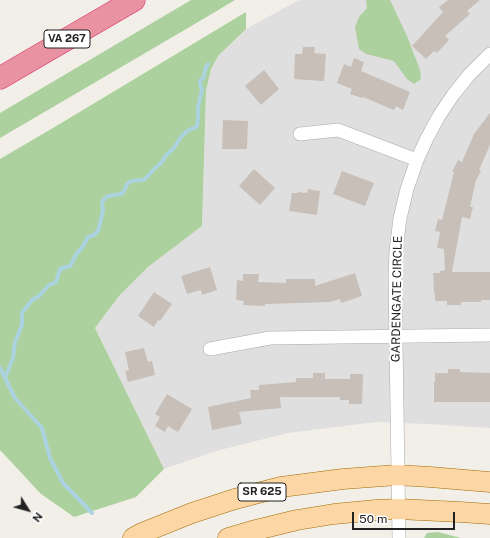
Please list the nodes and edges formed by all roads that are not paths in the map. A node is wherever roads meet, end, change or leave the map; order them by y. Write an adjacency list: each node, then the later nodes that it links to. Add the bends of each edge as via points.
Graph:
1 (134, 0): 3 (highway, VA 267)
2 (490, 54): 5 (street, GARDENGATE CIRCLE, via 453,95 439,116)
3 (0, 78)
4 (300, 134): 5 (street, via 338,130)
5 (417, 160): 7 (street, GARDENGATE CIRCLE, via 400,218 396,251)
6 (490, 335): 7 (street)
7 (396, 336): 8 (street, via 270,338); 9 (street, GARDENGATE CIRCLE)
8 (210, 349)
9 (398, 475): 10 (main road, SR 625); 11 (street, GARDENGATE CIRCLE); 13 (main road, SR 625, via 343,479 281,488 192,513)
10 (490, 482)
11 (398, 509): 12 (main road); 14 (main road, via 297,520); 15 (street, GARDENGATE CIRCLE)
12 (490, 514)
13 (133, 538)
14 (228, 538)
15 (399, 538)

